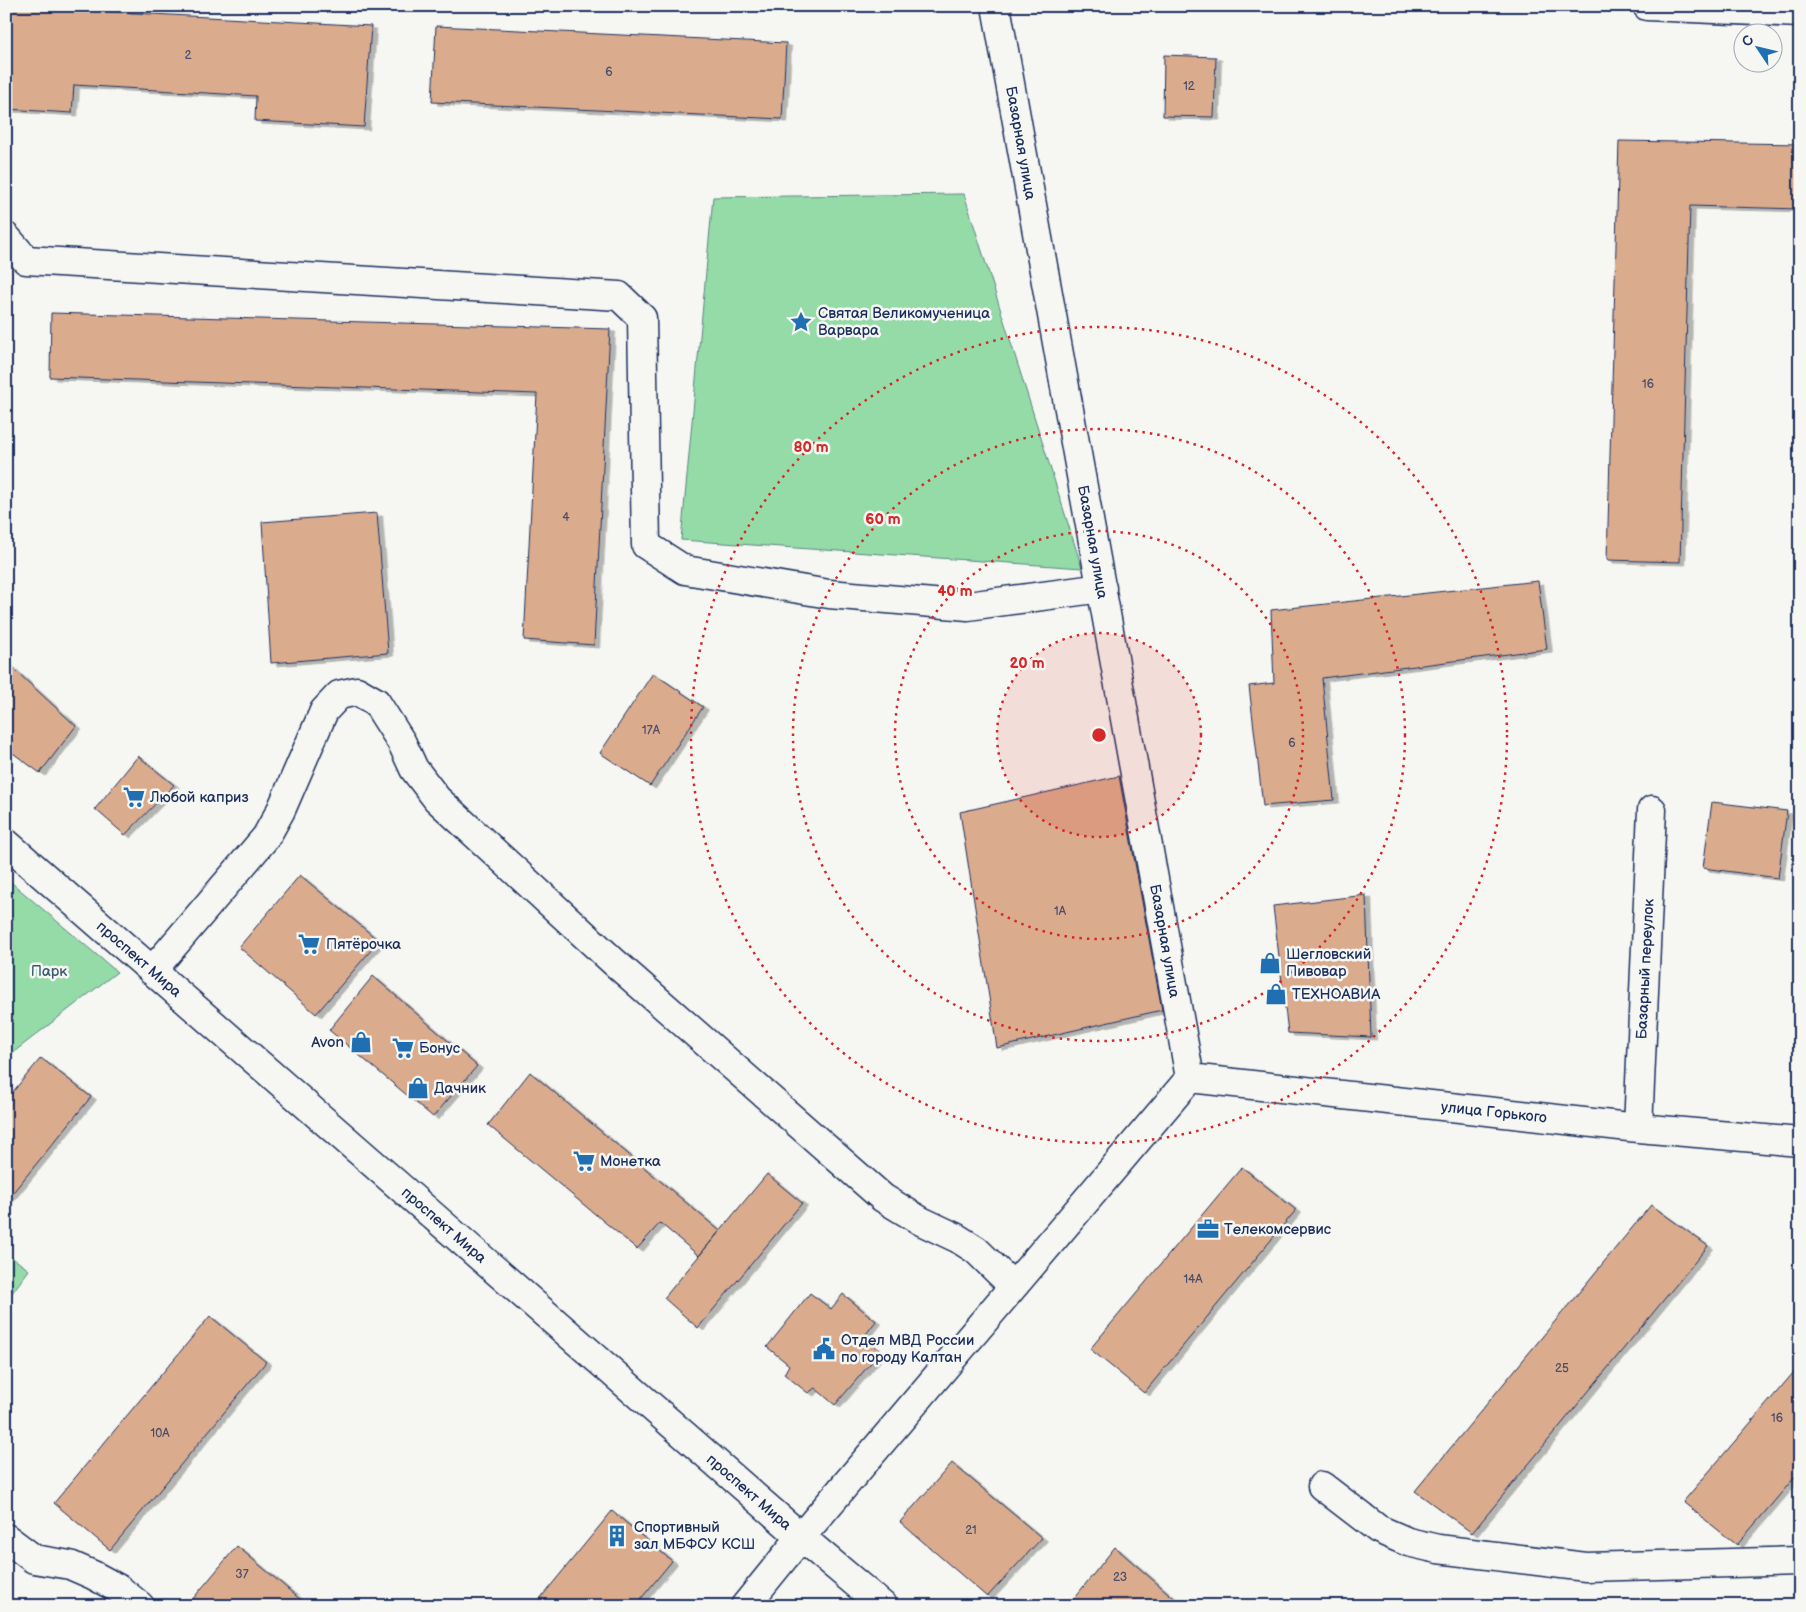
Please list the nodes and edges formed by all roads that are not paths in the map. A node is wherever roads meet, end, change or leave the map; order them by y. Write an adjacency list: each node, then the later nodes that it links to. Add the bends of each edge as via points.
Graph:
1 (996, 6): 5 (street, Базарная улица)
2 (1647, 6): 3 (street)
3 (1800, 13)
4 (6, 237): 5 (street, via 26,260 619,296 642,318 646,545 685,570 829,594 968,606)
5 (1102, 588): 9 (street, Базарная улица)
6 (1652, 810): 10 (street, Базарный переулок)
7 (6, 843): 8 (street, проспект Мира)
8 (152, 970): 12 (street, via 266,836 281,810 324,711 339,695 357,691 376,702 414,769 437,799 614,962 883,1198 976,1250); 14 (street, проспект Мира)
9 (1190, 1078): 10 (street, улица Горького); 12 (street)
10 (1638, 1128): 11 (street, улица Горького)
11 (1800, 1142)
12 (1014, 1286): 14 (street)
13 (1322, 1486): 16 (street, via 1378,1529 1408,1542 1438,1549 1586,1567)
14 (801, 1537): 18 (street); 19 (street, проспект Мира)
15 (6, 1538): 17 (street, via 34,1559 70,1565 93,1575 119,1589)
16 (1800, 1561)
17 (140, 1606)
18 (745, 1606)
19 (884, 1606)

